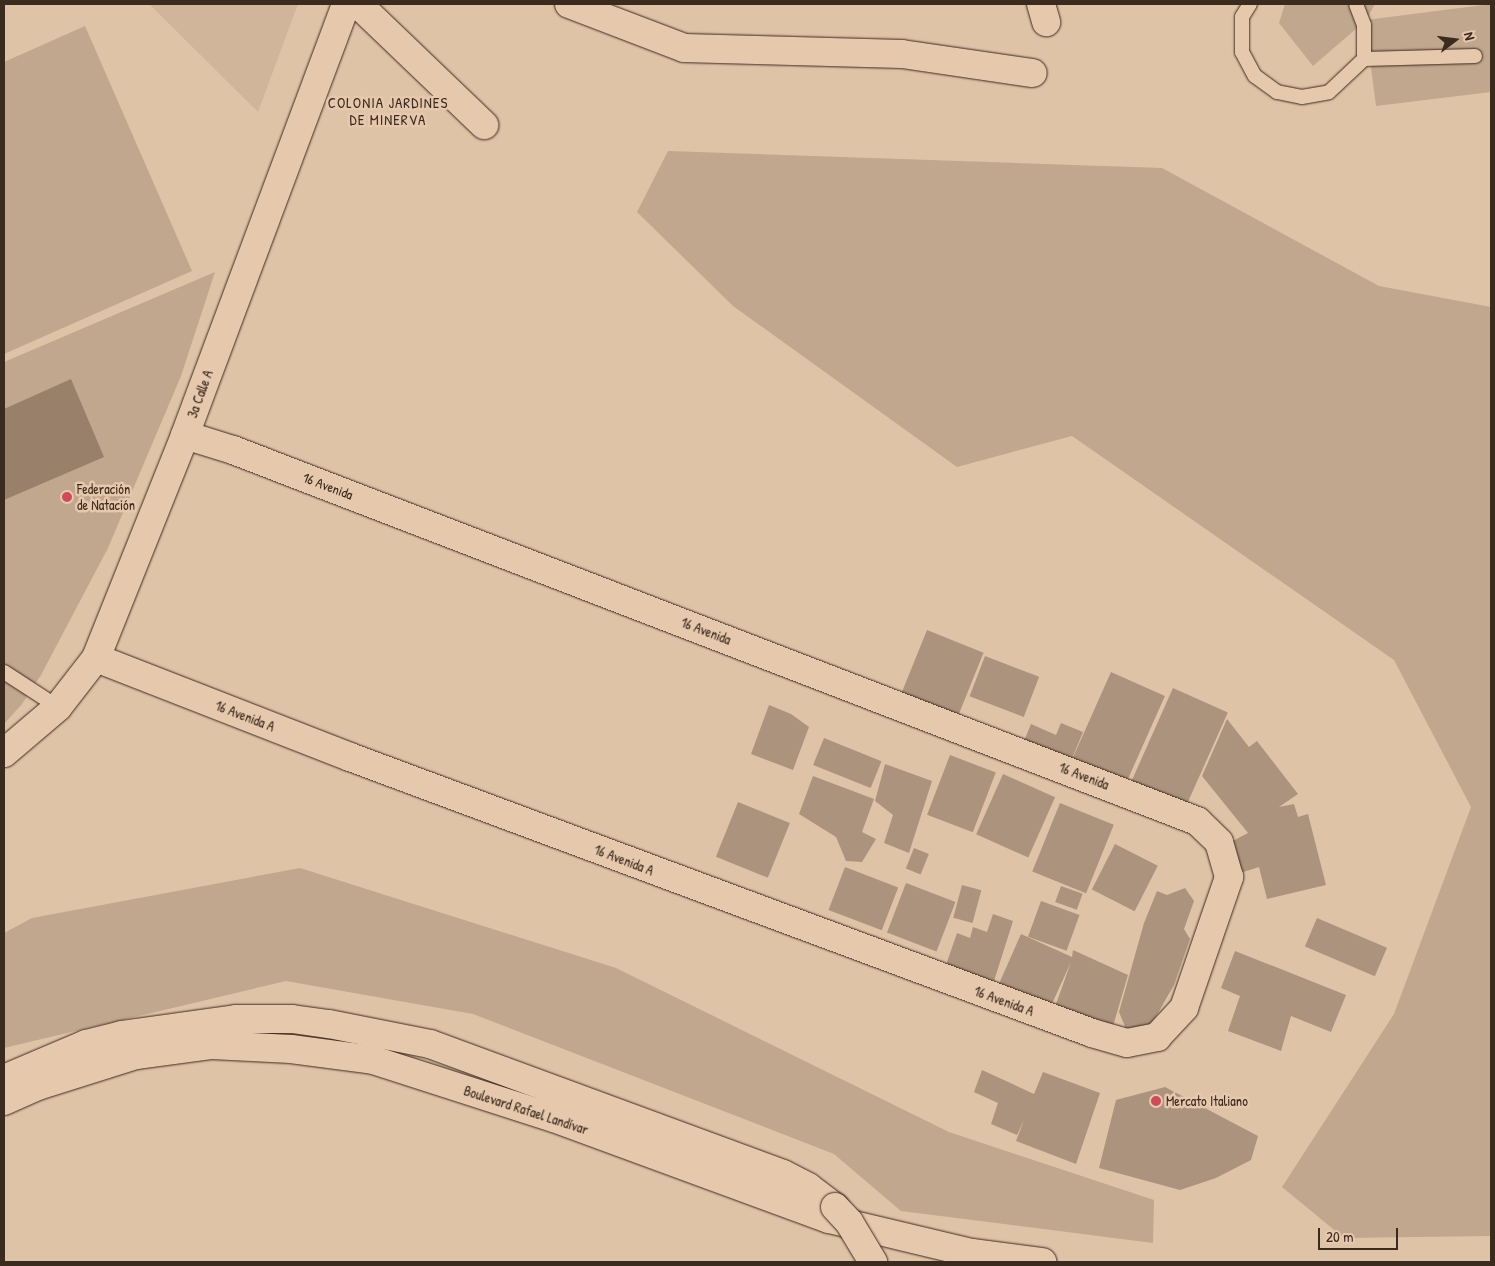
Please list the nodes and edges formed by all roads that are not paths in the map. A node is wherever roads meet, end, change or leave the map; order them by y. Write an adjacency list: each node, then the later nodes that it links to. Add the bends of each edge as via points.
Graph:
1 (346, 4): 10 (street, 3a Calle A)
2 (358, 4): 9 (street)
3 (569, 4): 8 (street, via 684,48 902,54)
4 (1250, 4): 7 (lane, via 1242,17 1242,52 1255,76 1277,92 1302,97 1329,92)
5 (1356, 4): 7 (lane, via 1364,25)
6 (1475, 56): 7 (lane)
7 (1364, 59)
8 (1034, 73)
9 (484, 125)
10 (185, 435): 11 (street, 3a Calle A); 15 (street, 16 Avenida, via 233,450 1197,820 1219,842 1229,877 1184,1008)
11 (96, 658): 13 (street, 3a Calle A); 15 (street, 16 Avenida A, via 636,865 1092,1033 1127,1042)
12 (4, 672): 13 (lane)
13 (58, 707): 14 (street, 3a Calle A)
14 (4, 753)
15 (1157, 1037)
16 (4, 1079): 18 (street, bridge, via 86,1044 130,1033 236,1019 310,1021 430,1044 791,1178 835,1207 849,1222)
17 (4, 1101): 19 (street, Boulevard Rafael Landívar, via 38,1086 136,1055 212,1045 291,1049 373,1060 554,1118 830,1219 972,1253)
18 (873, 1262)
19 (1042, 1262)

